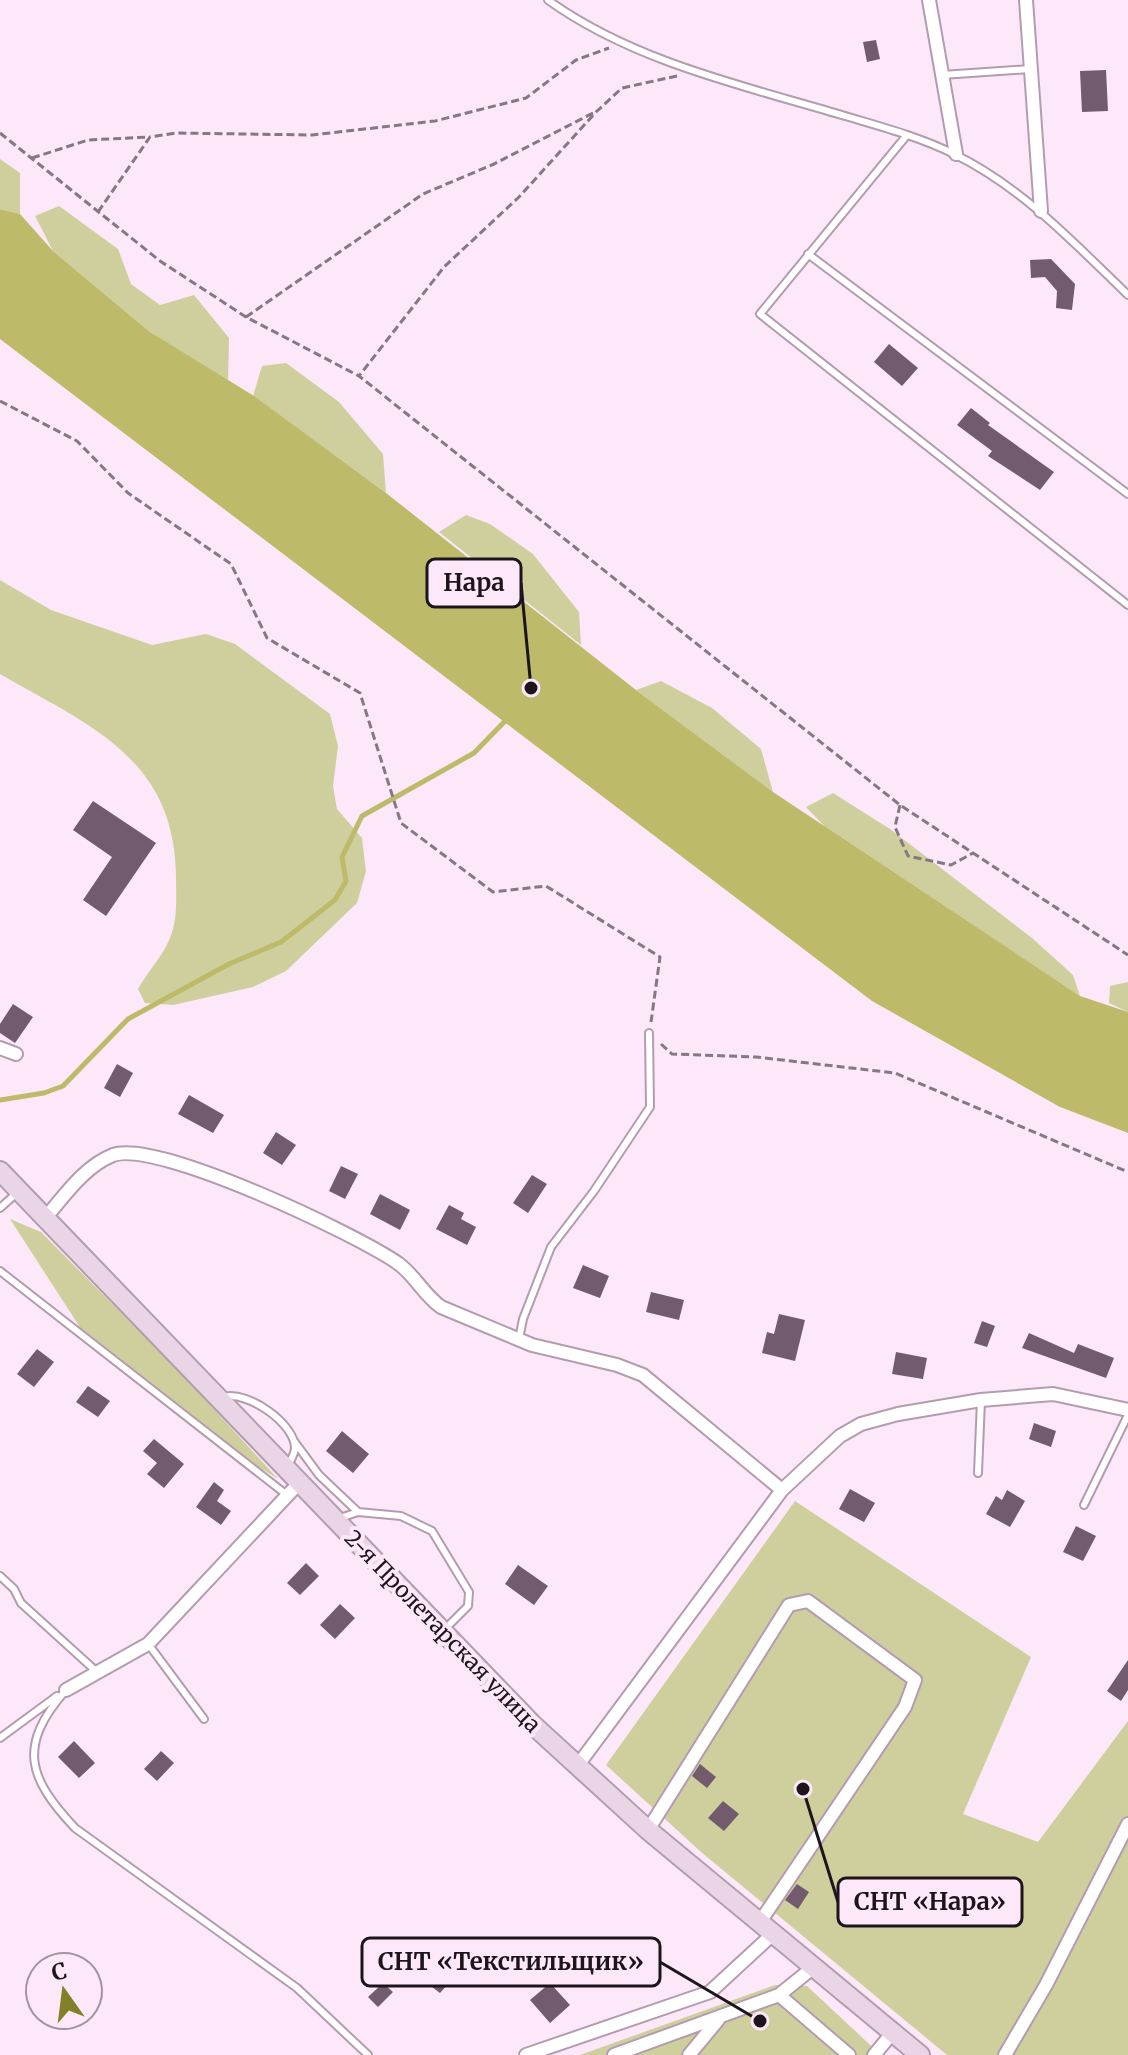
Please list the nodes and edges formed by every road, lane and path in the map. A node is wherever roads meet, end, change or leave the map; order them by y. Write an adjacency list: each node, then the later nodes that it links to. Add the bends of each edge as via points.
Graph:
1 (548, 0): 4 (lane, via 586,28)
2 (929, 0): 7 (street)
3 (1026, 0): 5 (street)
4 (624, 43): 6 (lane); 11 (path, via 576,60 526,98 435,121 312,135)
5 (1031, 69): 7 (lane); 14 (street)
6 (701, 73): 8 (path, via 622,88); 10 (lane)
7 (942, 75): 12 (street)
8 (596, 112): 18 (path, via 423,194); 19 (path, via 519,197 444,267)
9 (0, 133): 13 (path)
10 (907, 135): 12 (lane); 16 (lane)
11 (150, 137): 13 (path, via 88,140); 15 (path)
12 (956, 154): 14 (lane)
13 (31, 159): 15 (path)
14 (1041, 211): 17 (lane)
15 (98, 212): 18 (path, via 160,261)
16 (808, 254): 21 (lane); 22 (lane, via 760,314)
17 (1128, 295)
18 (246, 317): 19 (path)
19 (359, 376): 23 (path)
20 (0, 401): 26 (path, via 77,441 128,493 231,564 267,638 360,693 401,823 493,892 546,886 660,957)
21 (1128, 494)
22 (1128, 605)
23 (900, 805): 24 (path); 24 (path, via 895,827 908,856 951,865)
24 (975, 852): 25 (path)
25 (1128, 955)
26 (649, 1033): 30 (path, via 672,1054 756,1057 895,1073); 35 (lane, via 650,1107 551,1247)
27 (0, 1048): 28 (street)
28 (16, 1054)
29 (0, 1171): 31 (main road, 2-я Пролетарская улица)
30 (1128, 1172)
31 (21, 1190): 32 (lane); 33 (main road, 2-я Пролетарская улица)
32 (0, 1208)
33 (46, 1217): 35 (street, via 96,1164 115,1154 143,1154 197,1169 323,1222 397,1262 441,1307); 36 (main road, 2-я Пролетарская улица)
34 (0, 1271): 41 (lane)
35 (519, 1339): 42 (street, via 643,1375)
36 (220, 1398): 39 (lane, via 241,1395 260,1404); 41 (main road, 2-я Пролетарская улица)
37 (981, 1400): 38 (street, via 1053,1394); 40 (lane); 42 (street, via 861,1424 814,1456)
38 (1128, 1412): 43 (lane)
39 (293, 1440): 41 (lane); 44 (lane, via 319,1475)
40 (978, 1473)
41 (291, 1481): 45 (main road, 2-я Пролетарская улица); 48 (street)
42 (782, 1490): 53 (street)
43 (1084, 1505)
44 (358, 1512): 45 (lane); 47 (lane, via 401,1516 432,1531 469,1592 468,1606)
45 (334, 1520): 47 (main road, 2-я Пролетарская улица)
46 (0, 1576): 49 (lane, via 21,1603)
47 (442, 1633): 53 (main road, 2-я Пролетарская улица)
48 (148, 1644): 49 (street); 51 (lane)
49 (97, 1672): 50 (street)
50 (66, 1690): 52 (lane); 61 (lane, via 34,1744 35,1774 46,1797 75,1828 297,1988)
51 (204, 1719)
52 (0, 1738)
53 (578, 1765): 55 (main road, 2-я Пролетарская улица)
54 (1128, 1824): 68 (street)
55 (648, 1830): 56 (main road, 2-я Пролетарская улица); 56 (street, via 789,1605 808,1601 915,1680 905,1707)
56 (767, 1927): 57 (main road, 2-я Пролетарская улица); 62 (street, via 710,1992)
57 (815, 1966): 58 (street); 60 (main road, 2-я Пролетарская улица)
58 (779, 1995): 59 (street); 65 (street)
59 (720, 2018): 63 (street); 64 (street)
60 (894, 2031): 66 (street); 67 (main road, 2-я Пролетарская улица)
61 (368, 2055)
62 (526, 2055)
63 (614, 2055)
64 (689, 2055)
65 (849, 2055)
66 (874, 2055)
67 (920, 2055)
68 (1005, 2055)

